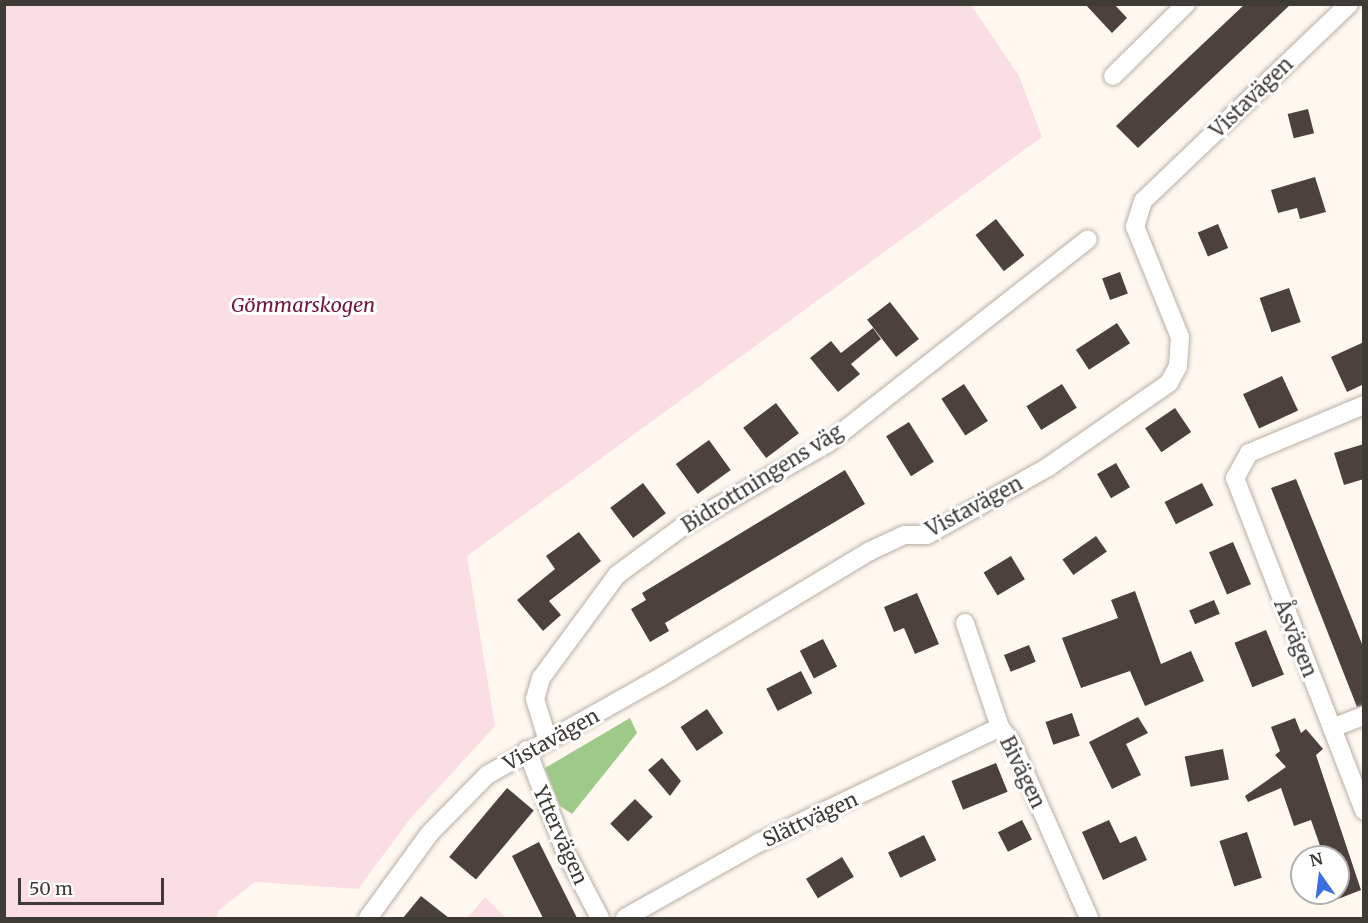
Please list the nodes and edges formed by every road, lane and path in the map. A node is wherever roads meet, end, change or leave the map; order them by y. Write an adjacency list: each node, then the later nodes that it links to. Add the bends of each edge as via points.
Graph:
1 (1186, 4): 3 (street)
2 (1349, 4): 10 (street, Vistavägen, via 1143,201 1135,227 1180,337 1178,366 1169,383 1048,467 927,535 905,535 870,550)
3 (1113, 76)
4 (1088, 239): 10 (street, Bidrottningens väg, via 828,443 682,527 617,575 541,678 535,699)
5 (1364, 405): 9 (street, Åsvägen, via 1249,453 1239,464 1236,490)
6 (965, 623): 8 (street, Bivägen)
7 (1364, 716): 9 (street)
8 (1000, 727): 15 (street, Slättvägen, via 758,843); 16 (street, Bivägen, via 1011,741)
9 (1332, 728): 12 (street, Åsvägen)
10 (548, 741): 11 (street, Vistavägen)
11 (527, 750): 13 (street, Vistavägen, via 487,775 451,810); 14 (street, Yttervägen, via 565,851)
12 (1364, 811)
13 (368, 918)
14 (600, 918)
15 (625, 918)
16 (1089, 918)

